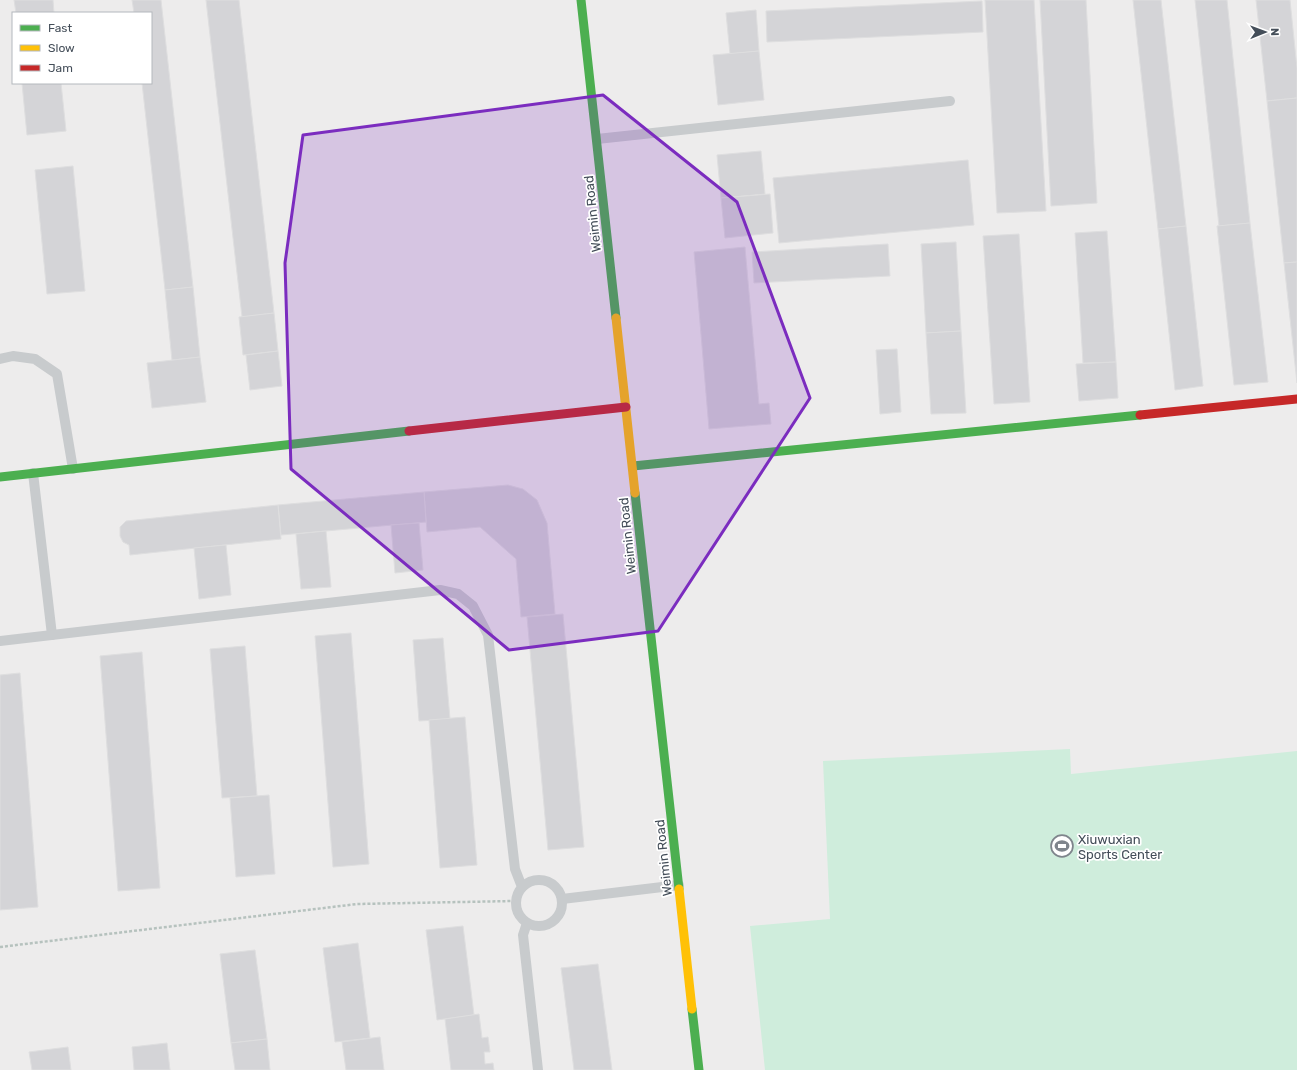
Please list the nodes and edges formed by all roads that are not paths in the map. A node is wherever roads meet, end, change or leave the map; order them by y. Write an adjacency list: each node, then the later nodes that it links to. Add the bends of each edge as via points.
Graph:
1 (582, 0): 3 (street, Weimin Road)
2 (950, 101): 3 (lane)
3 (597, 139): 6 (street, Weimin Road)
4 (0, 359): 8 (lane, via 13,356 35,359 58,374)
5 (1297, 399): 7 (street)
6 (626, 407): 7 (street, Weimin Road); 8 (street)
7 (633, 466): 13 (street, Weimin Road)
8 (73, 469): 9 (street)
9 (33, 473): 10 (street); 11 (lane)
10 (0, 477)
11 (52, 635): 12 (lane); 14 (lane, via 440,590 458,594 473,606 488,635 515,869)
12 (0, 641)
13 (679, 885): 15 (lane); 18 (street, Weimin Road)
14 (522, 886): 15 (lane, via 528,882 545,880 556,887); 16 (lane, via 515,901 517,911)
15 (562, 899): 16 (lane, via 558,916 551,923 542,926)
16 (527, 923): 17 (lane, via 523,934)
17 (538, 1070)
18 (699, 1070)

